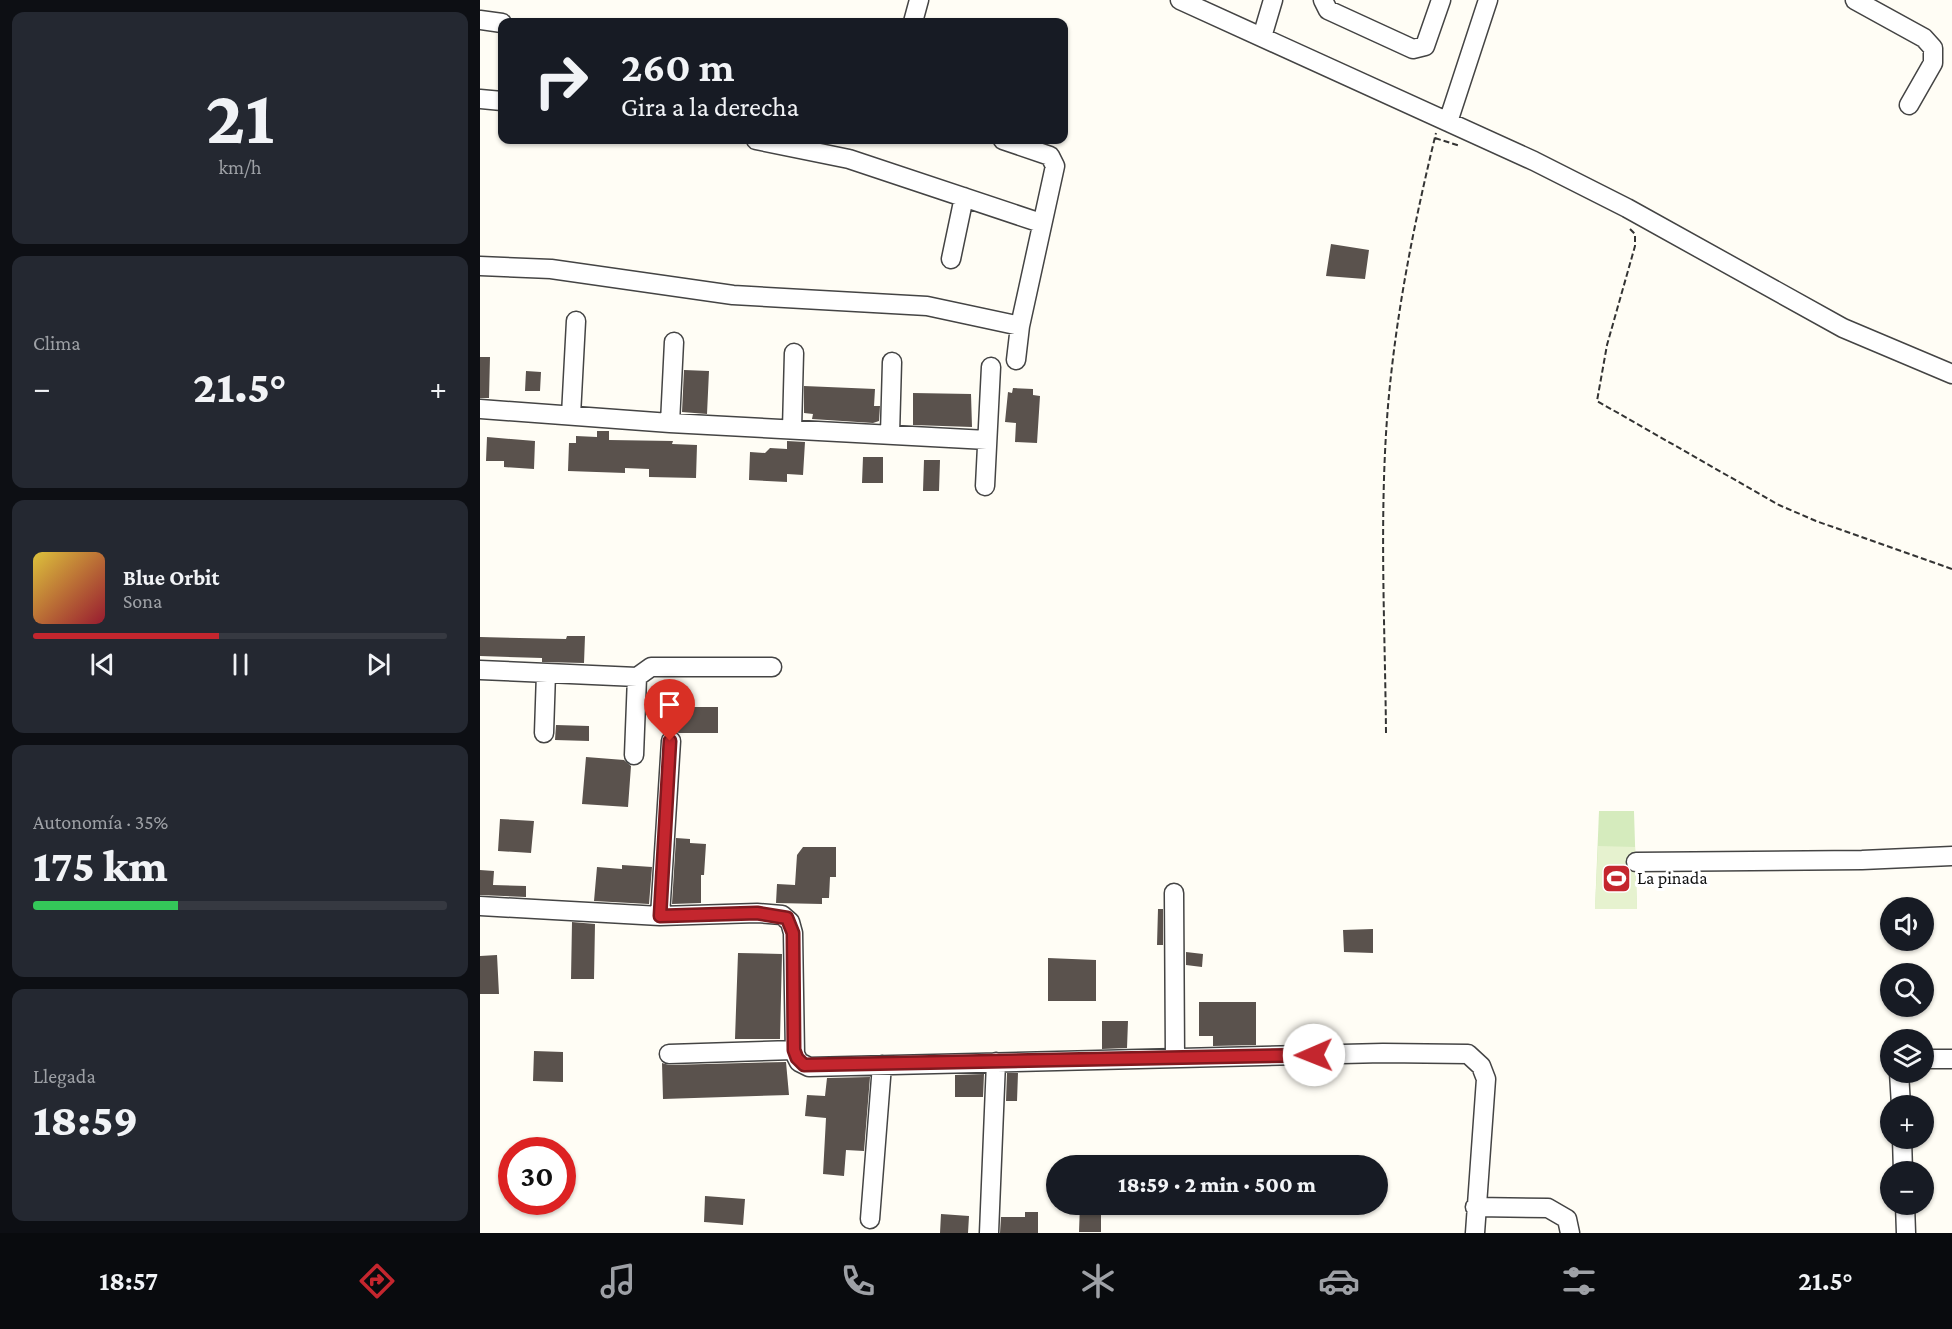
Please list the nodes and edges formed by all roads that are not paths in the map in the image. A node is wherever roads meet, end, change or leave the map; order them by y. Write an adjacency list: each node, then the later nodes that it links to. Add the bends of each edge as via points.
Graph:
1 (919, 0): 8 (street)
2 (1180, 0): 11 (street)
3 (1273, 0): 11 (street)
4 (1323, 0): 5 (street, via 1328,10 1413,49 1425,46)
5 (1441, 0)
6 (1488, 0): 15 (street)
7 (1855, 0): 14 (street, via 1924,38 1933,48 1933,63)
8 (914, 18)
9 (480, 20): 10 (street)
10 (498, 22)
11 (1262, 37): 15 (street)
12 (480, 99): 13 (street)
13 (498, 101)
14 (1909, 105)
15 (1444, 120): 29 (street, via 1592,189 1843,328)
16 (800, 144): 18 (street)
17 (1013, 144): 19 (street, via 1054,160)
18 (964, 197): 19 (street); 20 (street)
19 (1041, 223): 23 (street)
20 (951, 259)
21 (480, 266): 23 (street, via 551,269 733,295 927,306)
22 (576, 321): 31 (street)
23 (1020, 326): 26 (street)
24 (674, 342): 32 (street)
25 (794, 353): 33 (street)
26 (1016, 360)
27 (892, 362): 34 (street)
28 (991, 367): 35 (street)
29 (1952, 374)
30 (480, 409): 31 (street)
31 (571, 415): 32 (street)
32 (670, 423): 33 (street)
33 (792, 429): 34 (street)
34 (890, 434): 35 (street)
35 (987, 440): 36 (street)
36 (985, 486)
37 (772, 667): 40 (street, via 651,667)
38 (480, 670): 39 (street)
39 (546, 673): 40 (street); 41 (street)
40 (637, 677): 43 (street)
41 (544, 733)
42 (670, 741): 48 (street)
43 (634, 755)
44 (1952, 856): 45 (street)
45 (1636, 862)
46 (1174, 893): 51 (street)
47 (480, 906): 48 (street)
48 (660, 916): 49 (street, via 757,913 787,918 793,933)
49 (794, 1050): 50 (street); 55 (street, via 799,1062 809,1067)
50 (669, 1054)
51 (1175, 1058): 54 (street); 56 (street, via 1468,1054 1481,1066 1486,1079)
52 (1934, 1059): 53 (street)
53 (1952, 1059)
54 (996, 1062): 55 (street); 59 (street)
55 (882, 1065): 58 (street)
56 (1475, 1207): 60 (street); 61 (street, via 1548,1208 1563,1215)
57 (1905, 1215): 62 (street)
58 (870, 1220)
59 (989, 1233)
60 (1475, 1233)
61 (1570, 1233)
62 (1906, 1233)

